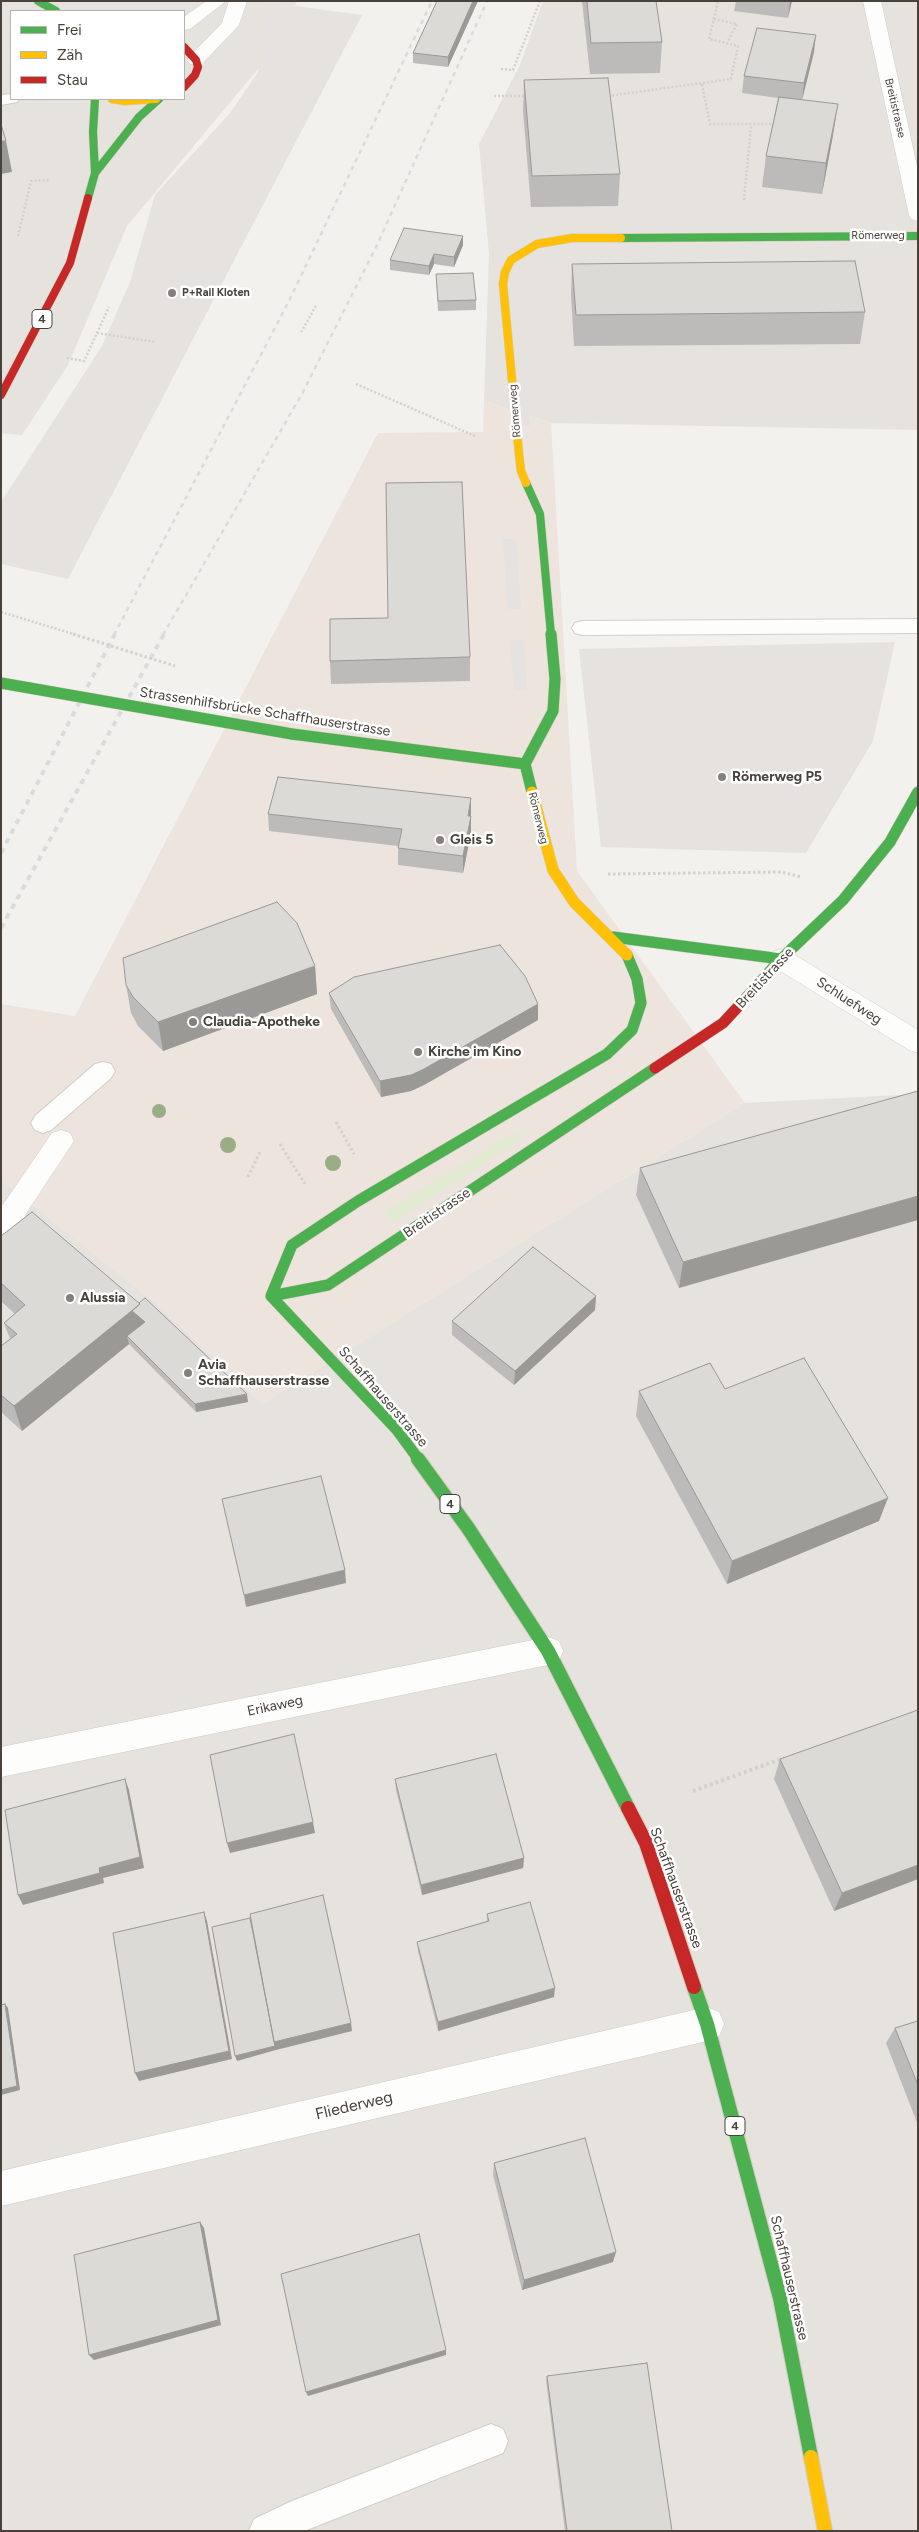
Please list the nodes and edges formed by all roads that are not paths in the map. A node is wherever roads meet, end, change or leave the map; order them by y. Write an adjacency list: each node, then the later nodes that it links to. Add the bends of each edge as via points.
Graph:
1 (38, 1): 5 (main road)
2 (218, 1): 6 (street)
3 (238, 1): 7 (street, via 230,25)
4 (872, 1): 14 (street, Breitistrasse)
5 (54, 10)
6 (185, 24)
7 (190, 53): 8 (main road, via 198,67)
8 (185, 86)
9 (96, 100): 13 (main road, 4, via 92,132)
10 (118, 100): 11 (main road)
11 (142, 100)
12 (157, 100): 13 (main road, 4, via 139,117)
13 (95, 173): 16 (main road, 4, via 70,263)
14 (918, 216)
15 (918, 236): 20 (main road, Römerweg, via 572,238 537,244 512,260 503,284 519,454 521,470 540,514 555,679 553,711)
16 (1, 395)
17 (918, 626): 18 (lane)
18 (582, 628)
19 (1, 683): 20 (main road, Strassenhilfsbrücke Schaffhauserstrasse, bridge, via 292,734)
20 (525, 764): 22 (main road, Römerweg, via 552,870 578,907)
21 (918, 792): 23 (main road, Breitistrasse, via 890,842 843,900)
22 (613, 936): 23 (main road); 28 (main road, Römerweg, via 631,960 637,979 641,1003 632,1030 607,1054 358,1201 292,1245)
23 (781, 959): 24 (street, Schluefweg); 28 (main road, Breitistrasse, via 723,1023 328,1285)
24 (918, 1043)
25 (103, 1071): 26 (lane)
26 (52, 1132): 27 (street)
27 (1, 1240)
28 (272, 1296): 29 (main road, Schaffhauserstrasse / 4, via 397,1430 468,1528)
29 (548, 1651): 30 (street, Erikaweg); 31 (main road, Schaffhauserstrasse / 4, via 646,1843)
30 (1, 1762)
31 (707, 2024): 32 (street, Fliederweg); 35 (main road, Schaffhauserstrasse / 4, via 780,2298)
32 (1, 2188)
33 (490, 2441): 34 (lane, via 304,2513)
34 (266, 2531)
35 (825, 2531)

